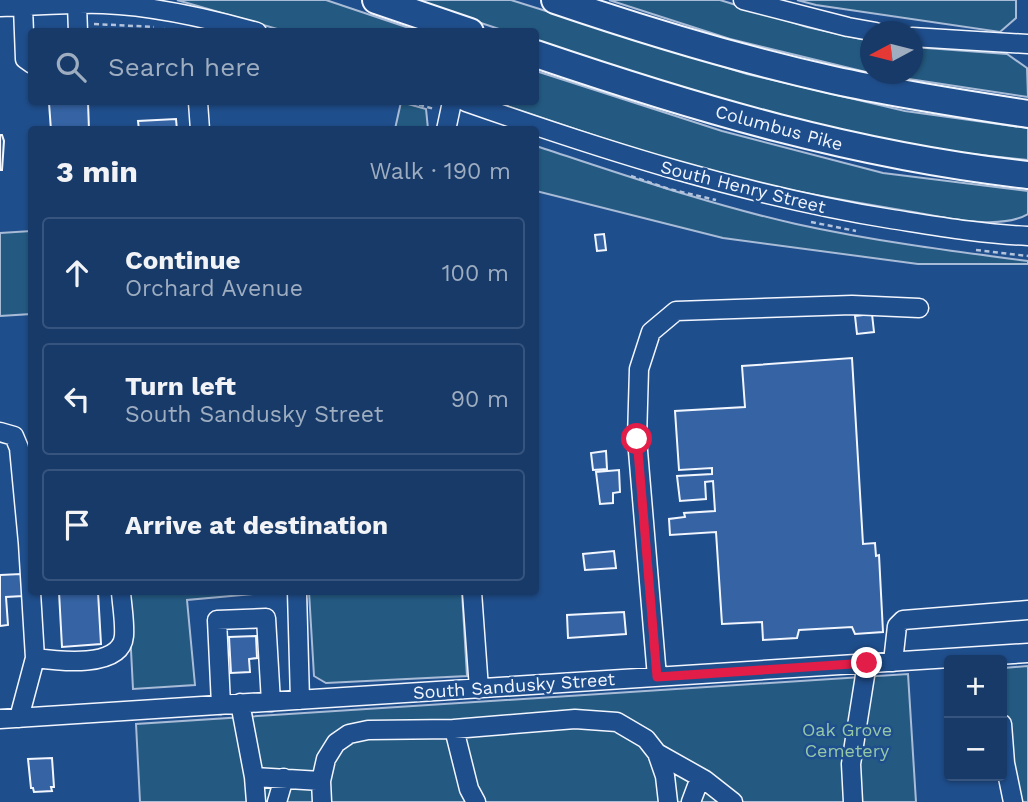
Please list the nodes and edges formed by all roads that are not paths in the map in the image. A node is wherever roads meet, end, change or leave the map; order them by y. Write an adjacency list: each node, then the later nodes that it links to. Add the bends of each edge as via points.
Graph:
1 (376, 0): 9 (highway)
2 (555, 0): 18 (highway, via 679,40 832,79)
3 (743, 0): 10 (street)
4 (77, 5): 5 (street); 7 (street, via 134,7); 8 (street)
5 (23, 7): 6 (street); 14 (street)
6 (0, 8)
7 (211, 26)
8 (78, 28)
9 (458, 28)
10 (860, 29)
11 (923, 38): 12 (street)
12 (1028, 44)
13 (539, 55): 23 (highway, Columbus Pike, via 775,129 918,160)
14 (28, 61)
15 (198, 105): 19 (street)
16 (451, 105): 20 (street)
17 (475, 105): 21 (street, South Henry Street)
18 (1016, 112)
19 (200, 126)
20 (447, 126)
21 (537, 126)
22 (539, 127): 24 (street, South Henry Street, via 649,164 783,198 933,226)
23 (1028, 175)
24 (1028, 236)
25 (919, 308): 39 (street, via 852,305 676,311 650,332 639,369 637,439)
26 (0, 432): 27 (street, via 14,436 19,448)
27 (28, 526)
28 (32, 595): 35 (street)
29 (121, 595): 35 (street, via 124,638 118,651 103,659)
30 (297, 595): 41 (street)
31 (472, 595): 40 (street)
32 (1028, 610): 37 (street, via 903,620 897,626)
33 (1028, 653): 34 (street, South Sandusky Street)
34 (1007, 656)
35 (35, 658): 45 (street)
36 (944, 660): 37 (street, South Sandusky Street)
37 (893, 662): 38 (street, South Sandusky Street)
38 (867, 663): 39 (street, South Sandusky Street); 61 (street, via 851,764)
39 (657, 677): 40 (street, South Sandusky Street)
40 (479, 689): 41 (street, South Sandusky Street)
41 (300, 700): 42 (street, South Sandusky Street)
42 (271, 702): 43 (street, South Sandusky Street); 44 (street, via 266,618 216,620)
43 (240, 704): 44 (street, South Sandusky Street); 50 (street)
44 (221, 705): 45 (street, South Sandusky Street)
45 (19, 718): 46 (street, South Sandusky Street)
46 (0, 719)
47 (454, 729): 48 (street, via 596,719 634,731); 53 (street, via 349,734 326,759); 57 (street)
48 (657, 753): 52 (street); 58 (street)
49 (1007, 772): 62 (street)
50 (254, 777): 51 (street); 54 (street)
51 (284, 778): 53 (street); 55 (street)
52 (705, 780): 59 (street, via 697,786); 60 (street)
53 (321, 781): 56 (street)
54 (256, 802)
55 (277, 802)
56 (322, 802)
57 (476, 802)
58 (668, 802)
59 (691, 802)
60 (733, 802)
61 (853, 802)
62 (1013, 802)

